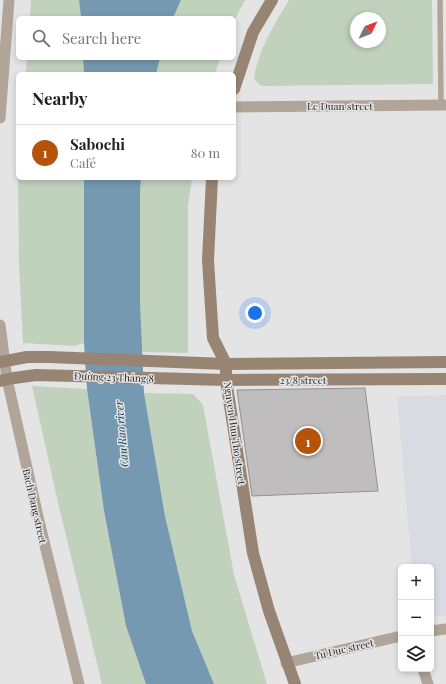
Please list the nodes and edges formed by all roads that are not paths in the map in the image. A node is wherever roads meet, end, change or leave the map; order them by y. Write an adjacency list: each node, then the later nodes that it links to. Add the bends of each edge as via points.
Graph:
1 (9, 0): 4 (street)
2 (272, 0): 5 (street, via 253,32)
3 (440, 0): 6 (lane)
4 (4, 22): 8 (street)
5 (236, 83)
6 (443, 105): 7 (street, Le Duan street)
7 (236, 107)
8 (0, 118)
9 (212, 180): 14 (street, Nguyen Huu Tho street, via 208,260 210,292 214,338)
10 (0, 326): 11 (street, Bach Dang street)
11 (2, 362): 12 (street, Đường 23 Tháng 8, via 27,357); 17 (street, Bach Dang street)
12 (161, 362): 14 (street, 23/8 street)
13 (446, 362): 14 (street, 23/8 street)
14 (226, 364): 18 (street, Nguyen Huu Tho street)
15 (161, 379): 17 (street, Đường 23 Tháng 8, via 36,375); 18 (street, 23/8 street)
16 (446, 379): 18 (street, 23/8 street)
17 (4, 380): 24 (street, Bach Dang street)
18 (226, 380): 22 (street, Nguyen Huu Tho street, via 253,553)
19 (446, 629): 20 (street)
20 (434, 631)
21 (398, 637): 22 (street, Tu Duc street)
22 (286, 662): 25 (street, Nguyen Huu Tho street)
23 (424, 672): 26 (street)
24 (79, 684)
25 (295, 684)
26 (428, 684)

